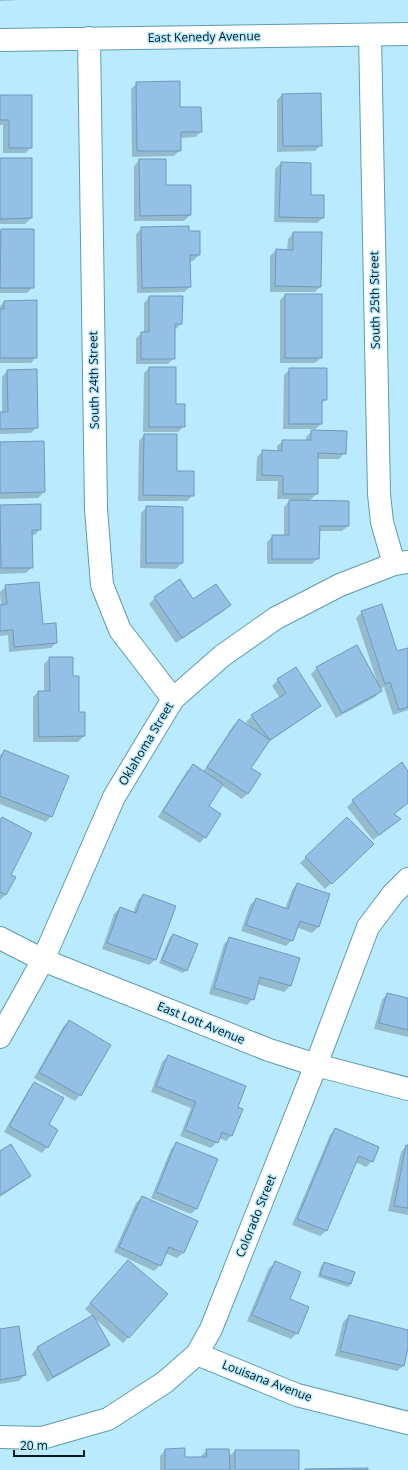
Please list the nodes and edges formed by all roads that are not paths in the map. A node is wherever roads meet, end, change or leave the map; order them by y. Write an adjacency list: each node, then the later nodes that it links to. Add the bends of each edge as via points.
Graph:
1 (370, 34): 2 (street, East Kenedy Avenue); 3 (street, East Kenedy Avenue); 5 (street, South 25th Street, via 379,494 382,522)
2 (408, 34)
3 (88, 38): 4 (street, East Kenedy Avenue); 6 (street, South 24th Street, via 96,509 102,585 120,630)
4 (0, 40)
5 (401, 563): 6 (street, Oklahoma Street, via 340,585 276,618 222,656)
6 (173, 699): 9 (street, Oklahoma Street, via 114,797)
7 (408, 879): 11 (street, Colorado Street, via 368,927)
8 (0, 938): 9 (street, East Lott Avenue)
9 (43, 960): 10 (street, Oklahoma Street); 11 (street, East Lott Avenue, via 269,1050)
10 (0, 1037)
11 (316, 1065): 12 (street, East Lott Avenue); 13 (street, Colorado Street, via 211,1329)
12 (408, 1088)
13 (198, 1354): 14 (street, Louisana Avenue, via 297,1395); 15 (street, Colorado Street, via 165,1382 108,1419 42,1438)
14 (408, 1423)
15 (0, 1437)

